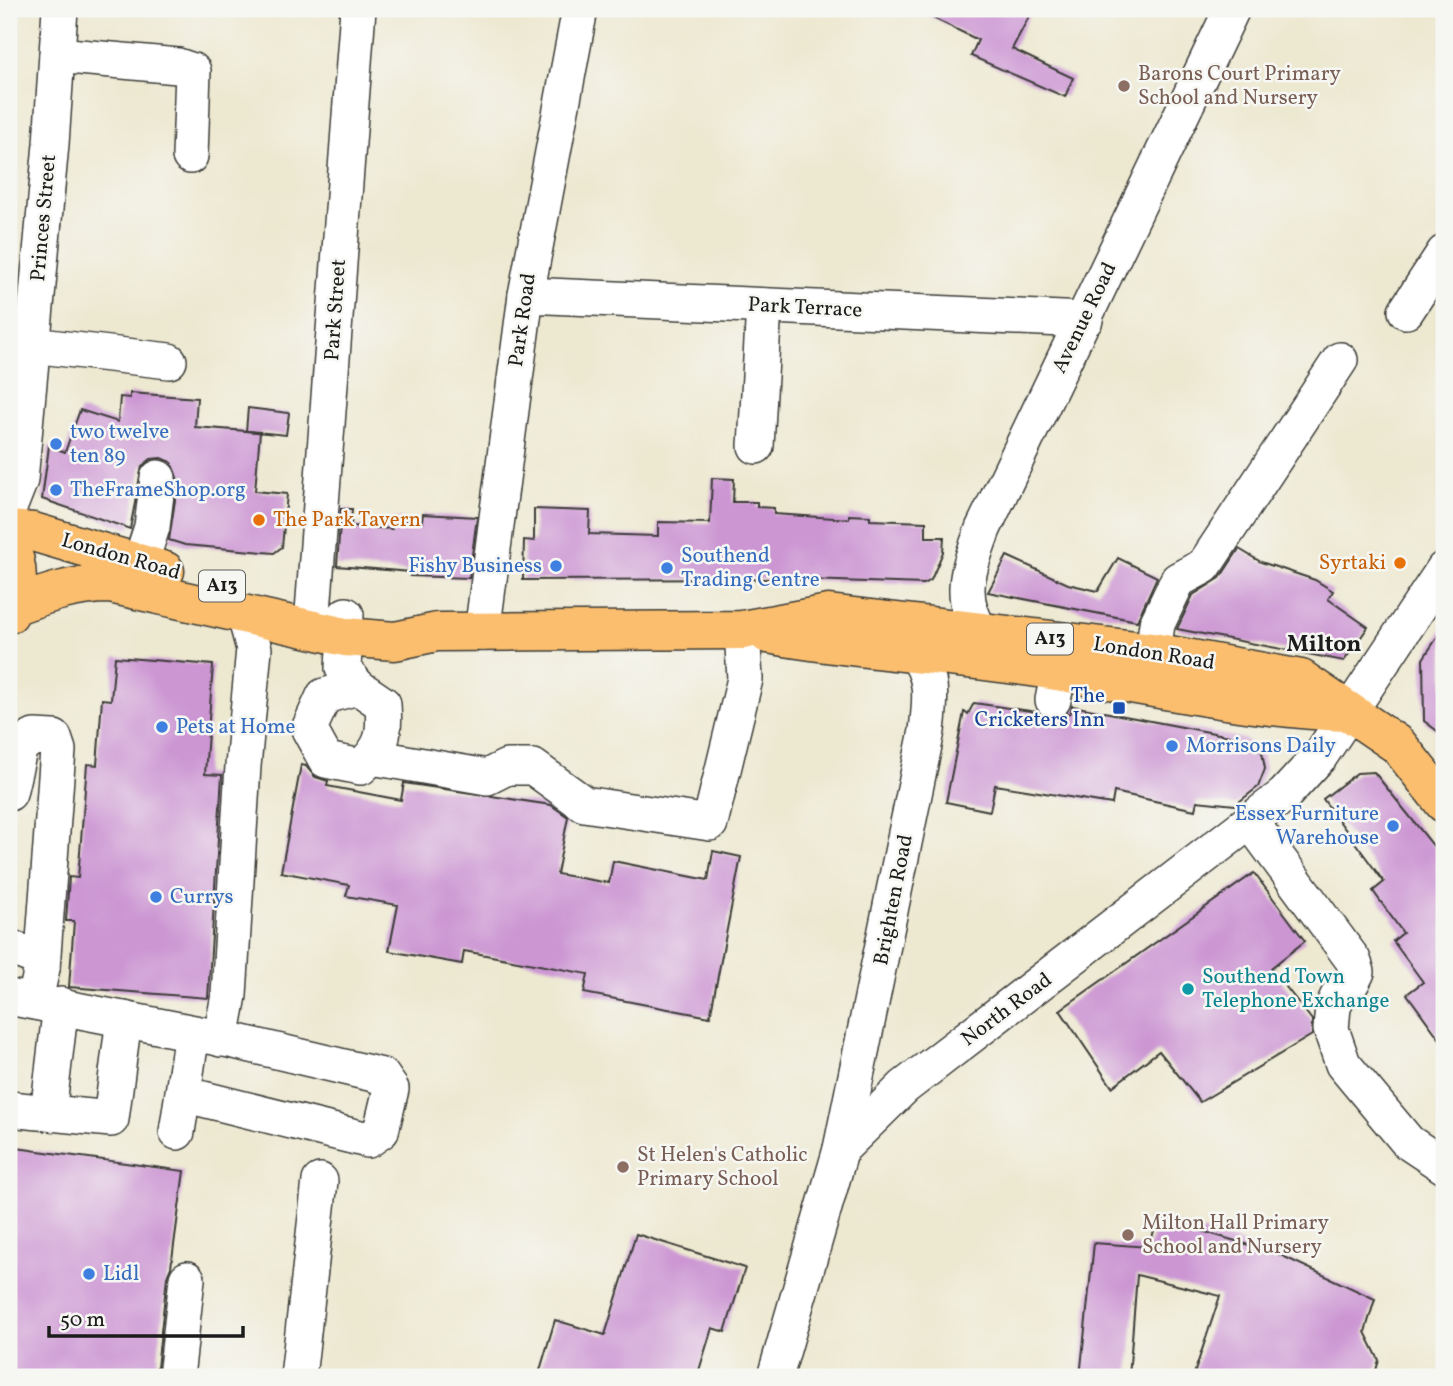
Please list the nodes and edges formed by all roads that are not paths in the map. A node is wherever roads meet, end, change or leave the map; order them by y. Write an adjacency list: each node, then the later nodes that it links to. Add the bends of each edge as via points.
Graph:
1 (60, 9): 5 (street, Princes Street)
2 (358, 9): 24 (street, Park Street)
3 (580, 9): 8 (street, Park Road)
4 (1232, 9): 11 (street, Avenue Road)
5 (57, 55): 6 (street, via 193,71); 12 (street, Princes Street)
6 (190, 156)
7 (1444, 253): 10 (street)
8 (526, 295): 9 (street, Park Terrace); 27 (street, Park Road)
9 (764, 306): 11 (street, Park Terrace); 15 (street)
10 (1406, 311)
11 (1084, 320): 26 (street, Avenue Road, via 984,529 965,585 971,618)
12 (32, 345): 14 (street); 17 (street, Princes Street, via 20,480)
13 (1340, 360): 29 (street, via 1204,566 1178,580 1157,624)
14 (170, 361)
15 (756, 446)
16 (158, 478): 20 (street, via 152,527)
17 (9, 508)
18 (9, 530): 20 (main road, London Road / A13, via 33,531)
19 (9, 545): 22 (main road, via 18,576)
20 (140, 564): 24 (main road, London Road / A13)
21 (1444, 569): 31 (street, North Road)
22 (11, 610): 23 (main road, London Road / A13, via 59,590 110,584)
23 (244, 616): 24 (main road, London Road / A13); 39 (street, via 254,649 229,995)
24 (334, 621): 27 (main road, London Road / A13, via 403,623 437,632); 30 (street, Park Street, via 343,668)
25 (742, 630): 26 (main road, London Road / A13, via 830,614); 27 (main road, London Road / A13); 28 (main road, London Road / A13, via 831,646); 32 (street, via 745,679 709,823 584,804 533,767 507,766 487,777)
26 (980, 630): 29 (main road, London Road / A13)
27 (482, 634)
28 (914, 652): 29 (main road, London Road / A13, via 1056,686); 44 (street, Brighten Road, via 929,677 927,731)
29 (1151, 669): 31 (main road, London Road / A13, via 1301,679)
30 (358, 687): 32 (street, via 383,704 385,733); 32 (street, via 324,696 309,729 326,760 361,767)
31 (1346, 712): 34 (main road, London Road / A13, via 1398,745); 35 (street, North Road, via 1320,755)
32 (372, 757)
33 (9, 793): 37 (street, via 20,746 34,737 54,738 58,750)
34 (1444, 803)
35 (1251, 822): 44 (street, North Road, via 904,1087); 45 (street, via 1353,960 1357,972 1333,1007 1331,1029 1343,1064 1408,1142)
36 (9, 947): 37 (street, via 35,957)
37 (37, 993): 38 (street); 42 (street)
38 (124, 1019): 39 (street); 42 (street, via 111,1119)
39 (207, 1036): 40 (street); 40 (street, via 382,1076 391,1088 381,1131 368,1140)
40 (183, 1094): 43 (street)
41 (9, 1109): 42 (street)
42 (48, 1113)
43 (177, 1132)
44 (841, 1149): 50 (street, North Road)
45 (1444, 1166)
46 (320, 1181): 49 (street)
47 (187, 1279): 48 (street)
48 (176, 1377)
49 (298, 1377)
50 (775, 1377)

